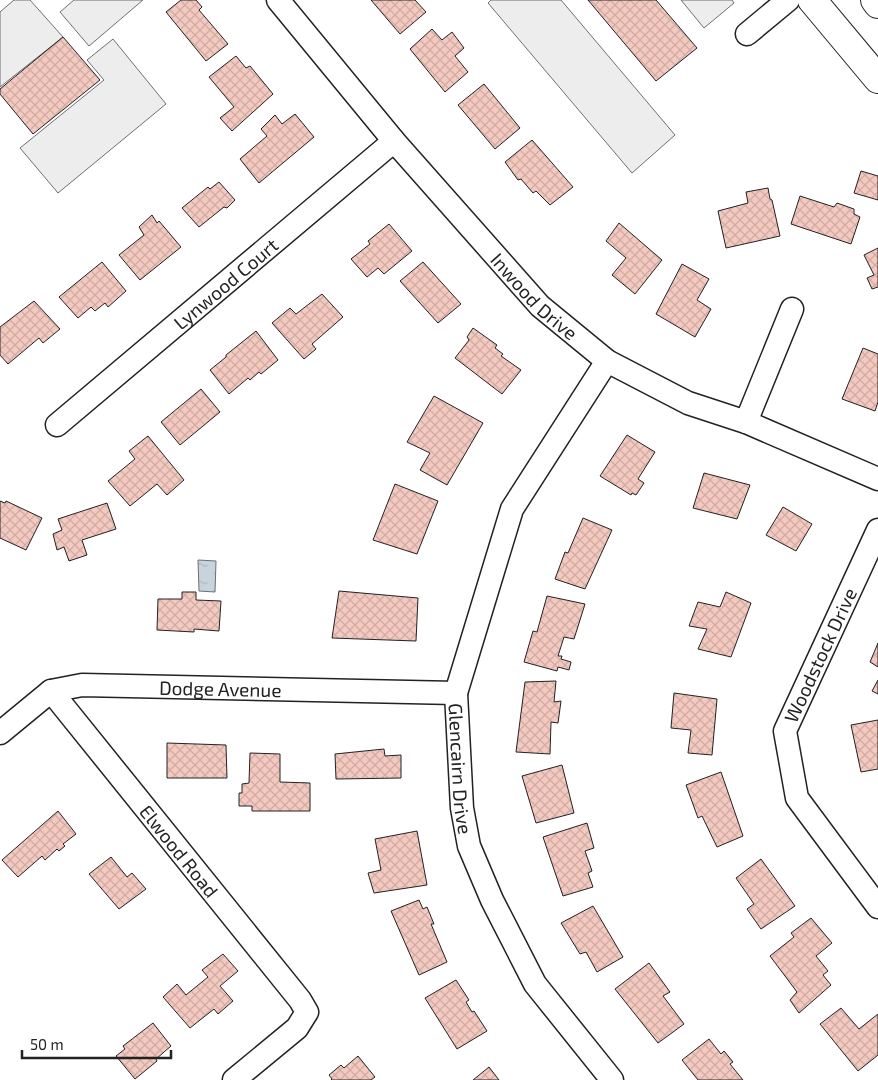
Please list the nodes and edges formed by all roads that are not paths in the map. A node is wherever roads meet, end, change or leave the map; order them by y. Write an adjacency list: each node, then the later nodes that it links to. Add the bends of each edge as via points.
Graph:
1 (278, 0): 8 (street, Inwood Drive)
2 (788, 0): 6 (street)
3 (812, 0): 7 (highway)
4 (875, 0): 5 (highway)
5 (878, 4)
6 (747, 34)
7 (878, 79)
8 (394, 141): 10 (street, Inwood Drive, via 540,306); 12 (street, Lynwood Court)
9 (792, 309): 11 (street)
10 (607, 361): 11 (street, Inwood Drive, via 688,403); 16 (street, Glencairn Drive, via 512,509)
11 (746, 422): 13 (street, Inwood Drive)
12 (57, 425)
13 (878, 479)
14 (878, 530): 18 (street, Woodstock Drive, via 785,732 797,798)
15 (51, 691): 16 (street, Dodge Avenue, via 82,685); 17 (street, Dodge Avenue); 19 (street, Elwood Road, via 307,1012 296,1028)
16 (456, 693): 20 (street, Glencairn Drive, via 462,808 469,846 492,900 535,984)
17 (0, 733)
18 (878, 907)
19 (234, 1080)
20 (612, 1080)

